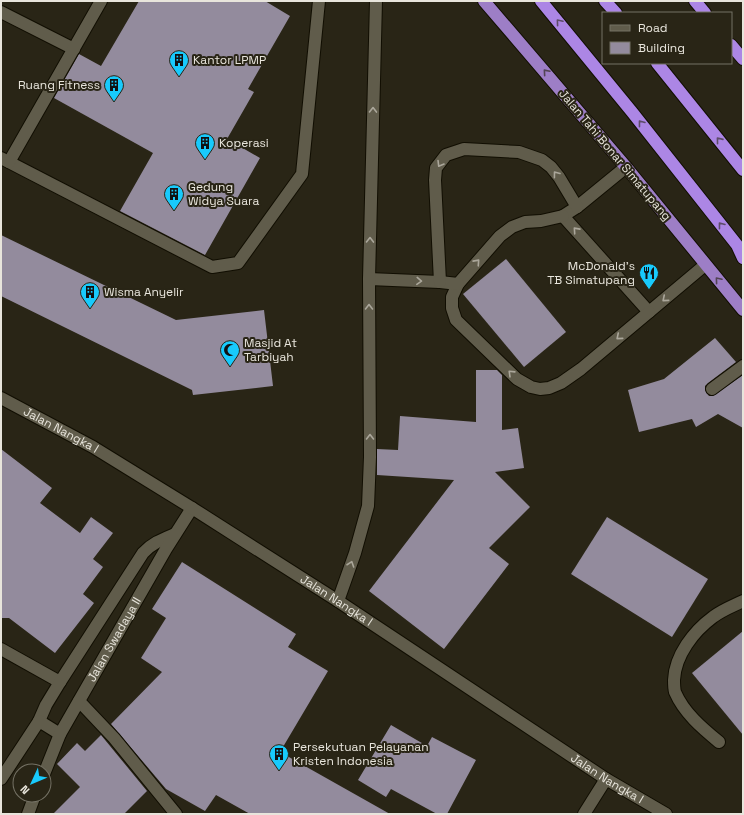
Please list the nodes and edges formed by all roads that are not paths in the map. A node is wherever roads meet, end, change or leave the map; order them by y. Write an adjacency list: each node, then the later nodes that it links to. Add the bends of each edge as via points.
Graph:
1 (101, 1): 12 (street)
2 (319, 1): 15 (street, via 302,174 238,262 212,267)
3 (376, 1): 22 (street, one-way to 3)
4 (484, 1): 16 (highway, Jalan Tahi Bonar Simatupang, one-way to 4)
5 (541, 1): 20 (highway, one-way to 5, via 737,245)
6 (605, 1): 9 (highway)
7 (695, 1): 10 (highway)
8 (1, 12): 12 (street)
9 (615, 12)
10 (704, 12)
11 (732, 46): 13 (highway)
12 (74, 49): 15 (street)
13 (743, 59)
14 (658, 64): 17 (highway, one-way to 14)
15 (5, 160)
16 (626, 167): 18 (street); 21 (highway, Jalan Tahi Bonar Simatupang)
17 (743, 170)
18 (577, 207): 19 (street); 23 (street, one-way to 23, via 559,177 542,160 519,152 464,150 446,155 436,168 435,180)
19 (563, 216): 24 (street, one-way to 19, via 500,236 512,227 525,222); 26 (street, one-way to 19)
20 (743, 258)
21 (705, 265): 25 (highway, Jalan Tahi Bonar Simatupang, one-way to 21); 26 (street, one-way to 26)
22 (369, 279): 23 (street, one-way to 23); 32 (street, one-way to 22, via 368,506)
23 (440, 282): 24 (street)
24 (458, 284): 26 (street, one-way to 24, via 581,369 561,383 540,389 517,379 456,320 452,297)
25 (743, 310)
26 (649, 312)
27 (743, 366): 28 (street)
28 (712, 390)
29 (1, 398): 30 (street, Jalan Nangka I, via 94,447)
30 (192, 508): 31 (street, Jalan Swadaya II); 32 (street, Jalan Nangka I)
31 (175, 534): 35 (street, via 149,546 142,553); 36 (street, Jalan Swadaya II)
32 (338, 601): 42 (street, Jalan Nangka I)
33 (743, 601): 39 (street, via 714,616 698,631 682,652 674,672 674,690 684,708 699,726)
34 (1, 649): 35 (street)
35 (60, 682): 37 (street)
36 (79, 701): 38 (street, Jalan Swadaya II); 45 (street, via 114,738)
37 (39, 721): 38 (street); 41 (street)
38 (60, 734): 40 (street, Jalan Swadaya II)
39 (719, 742)
40 (48, 763)
41 (1, 779)
42 (606, 779): 46 (street); 47 (street, Jalan Nangka I)
43 (32, 803): 44 (street)
44 (28, 814)
45 (176, 814)
46 (584, 814)
47 (666, 814)

